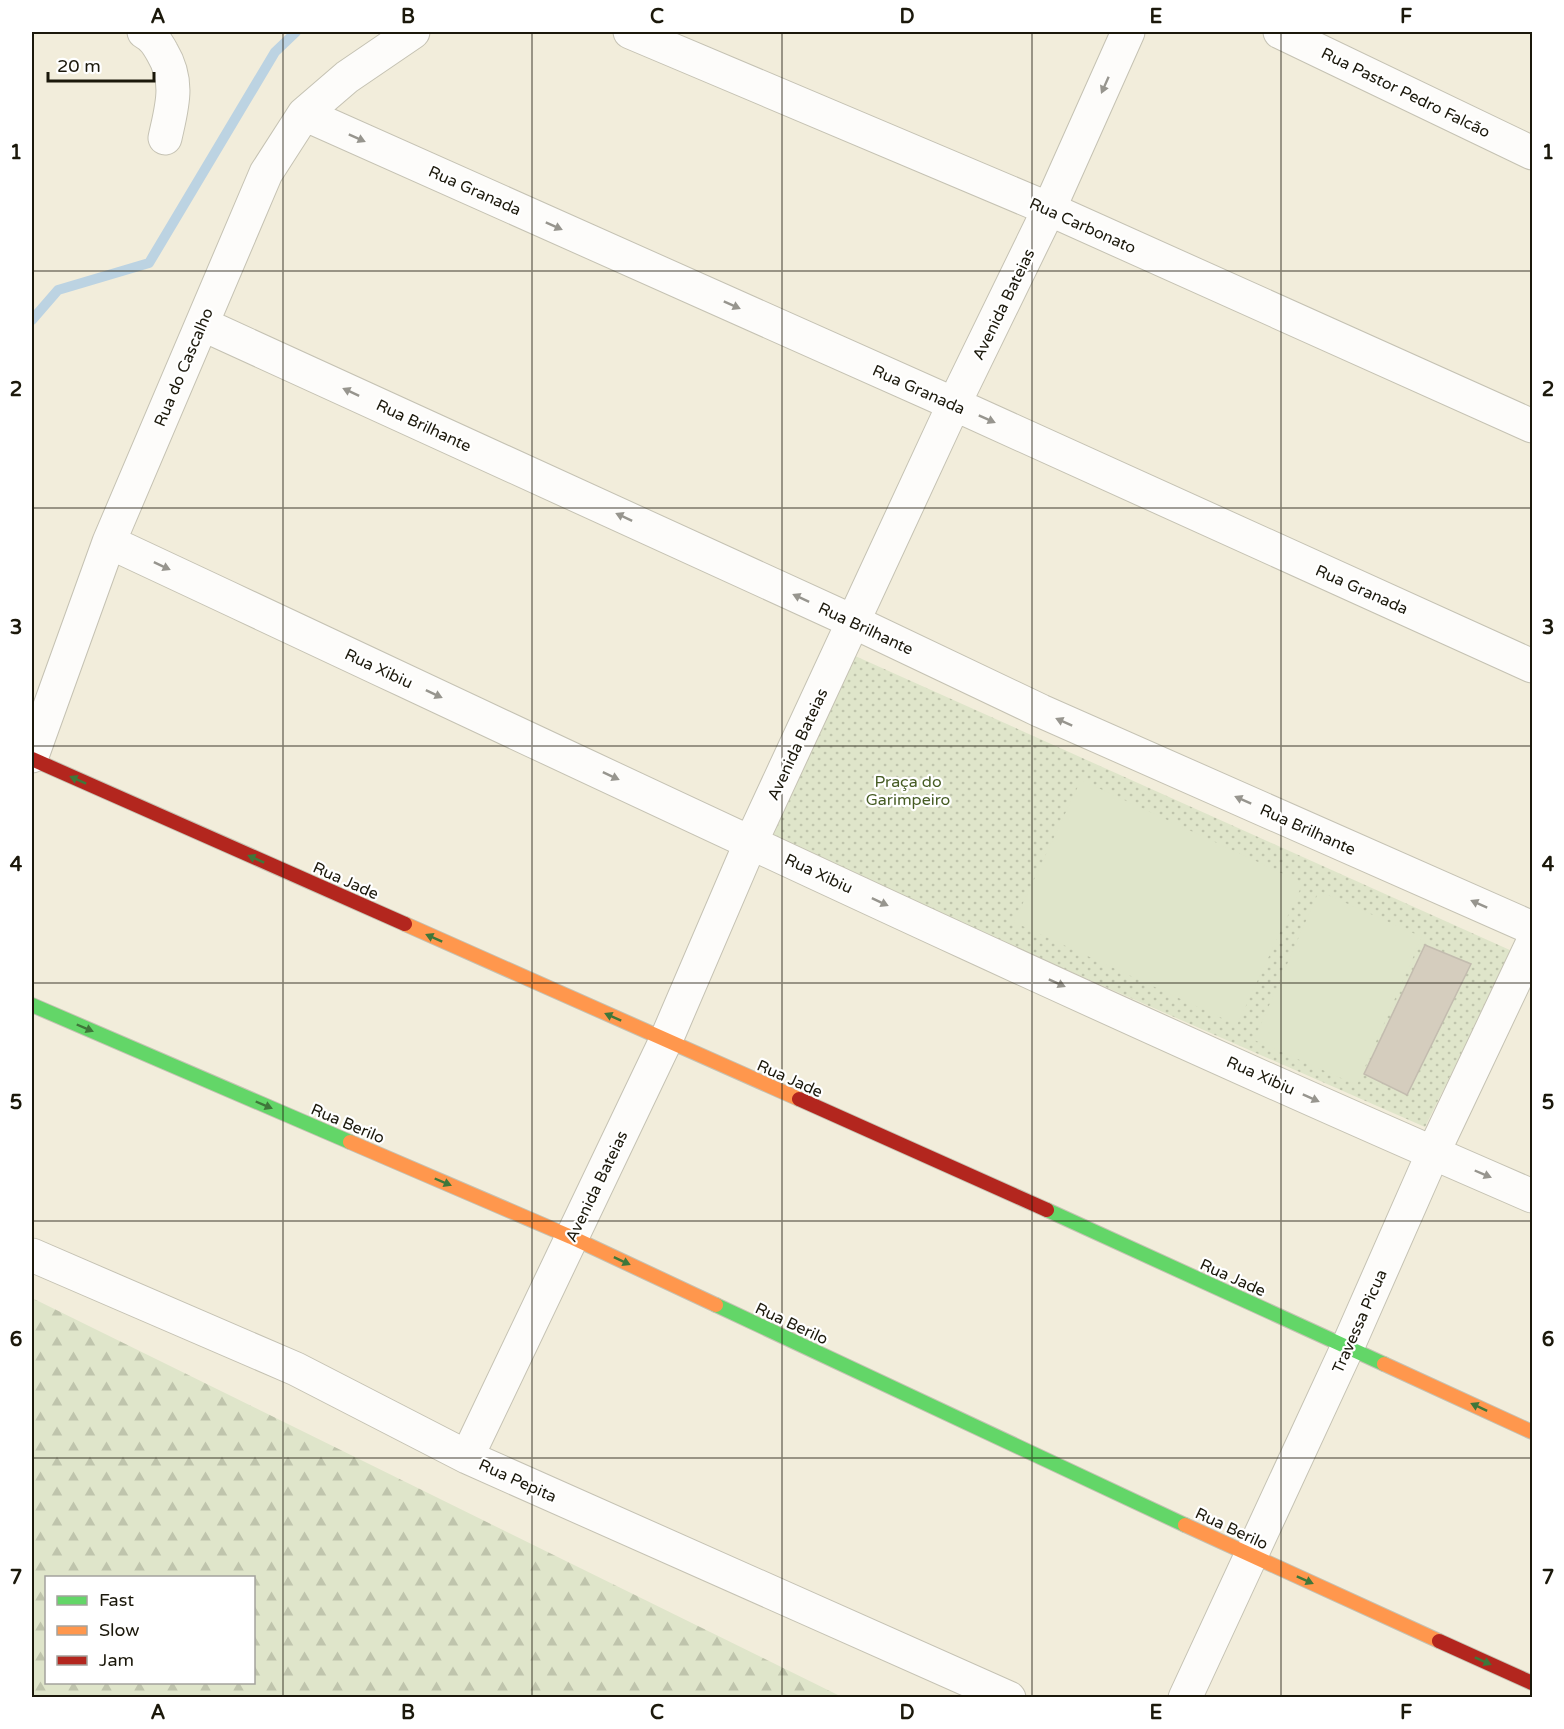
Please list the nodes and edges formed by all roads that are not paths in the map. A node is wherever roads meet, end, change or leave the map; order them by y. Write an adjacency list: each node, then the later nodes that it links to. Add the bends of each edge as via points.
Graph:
1 (144, 32): 7 (street, via 153,38 171,67 174,96)
2 (413, 32): 6 (street, Rua do Cascalho, via 347,77)
3 (630, 32): 9 (street, Rua Carbonato)
4 (1128, 32): 9 (street, Avenida Bateias, one-way to 9)
5 (1280, 32): 8 (street, Rua Pastor Pedro Falcão)
6 (304, 114): 10 (street, Rua do Cascalho, via 266,173); 11 (street, Rua Granada, one-way to 11)
7 (165, 138)
8 (1533, 153)
9 (1049, 209): 11 (street, Avenida Bateias); 12 (street, Rua Carbonato)
10 (202, 324): 13 (street, Rua do Cascalho); 14 (street, Rua Brilhante, one-way to 10)
11 (954, 404): 14 (street, Avenida Bateias); 15 (street, Rua Granada, one-way to 15)
12 (1533, 426)
13 (109, 542): 16 (street, Rua do Cascalho); 17 (street, Rua Xibiu, one-way to 17)
14 (854, 622): 17 (street, Avenida Bateias); 18 (street, Rua Brilhante, one-way to 14, via 1041,711)
15 (1533, 666)
16 (32, 758): 21 (street, Rua Jade, one-way to 16)
17 (751, 842): 21 (street, Avenida Bateias); 22 (street, Rua Xibiu, one-way to 22)
18 (1533, 928)
19 (1533, 944): 22 (street, Travessa Picua)
20 (32, 1005): 24 (street, Rua Berilo, one-way to 24)
21 (666, 1040): 24 (street, Avenida Bateias); 26 (street, Rua Jade)
22 (1433, 1153): 23 (street, Rua Xibiu, one-way to 23); 26 (street, Travessa Picua)
23 (1533, 1196)
24 (571, 1237): 28 (street, Avenida Bateias); 29 (street, Rua Berilo, one-way to 29)
25 (32, 1255): 28 (street, Rua Pepita, via 296,1369)
26 (1348, 1346): 27 (street, Rua Jade, one-way to 26); 29 (street, Travessa Picua)
27 (1533, 1432)
28 (466, 1456): 31 (street, Rua Pepita)
29 (1252, 1556): 30 (street, Rua Berilo, one-way to 30); 32 (street, Travessa Picua)
30 (1533, 1683)
31 (1009, 1698)
32 (1185, 1698)

